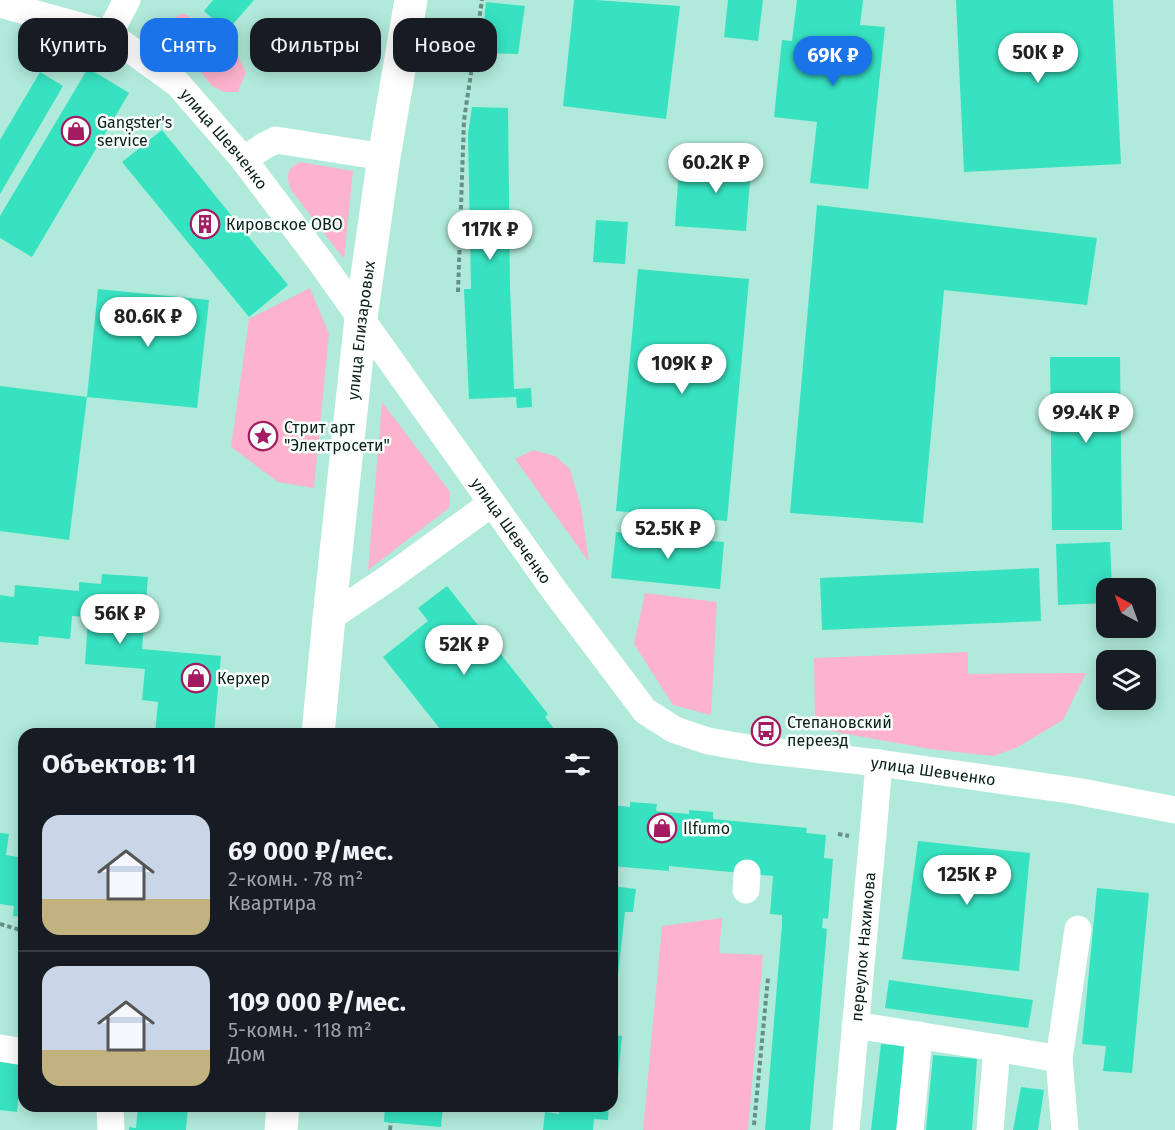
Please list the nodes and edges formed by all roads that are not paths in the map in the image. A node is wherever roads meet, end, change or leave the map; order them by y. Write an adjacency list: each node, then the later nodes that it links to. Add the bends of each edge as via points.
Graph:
1 (127, 0): 5 (street)
2 (411, 0): 7 (main road, улица Елизаровых)
3 (0, 4): 4 (street, улица Шевченко)
4 (51, 18)
5 (117, 18)
6 (128, 48): 8 (street, улица Шевченко, via 178,84)
7 (384, 157): 8 (street, via 276,140); 9 (main road, улица Елизаровых)
8 (244, 160): 9 (street, улица Шевченко)
9 (361, 318): 10 (street, улица Шевченко); 11 (main road, улица Елизаровых)
10 (492, 503): 11 (street); 13 (street, улица Шевченко, via 645,711 675,730 708,741)
11 (329, 618): 12 (main road, улица Елизаровых)
12 (319, 728)
13 (879, 763): 14 (street, улица Шевченко, via 1076,791); 16 (street, переулок Нахимова)
14 (1170, 809)
15 (1078, 929): 21 (street)
16 (855, 1025): 17 (street); 26 (street, переулок Нахимова)
17 (919, 1035): 19 (street); 27 (street)
18 (0, 1048): 20 (street)
19 (997, 1048): 21 (street); 28 (street)
20 (18, 1051)
21 (1059, 1059): 29 (street)
22 (110, 1112): 24 (street)
23 (282, 1112): 25 (main road)
24 (111, 1130)
25 (281, 1130)
26 (846, 1130)
27 (910, 1130)
28 (990, 1130)
29 (1065, 1130)

